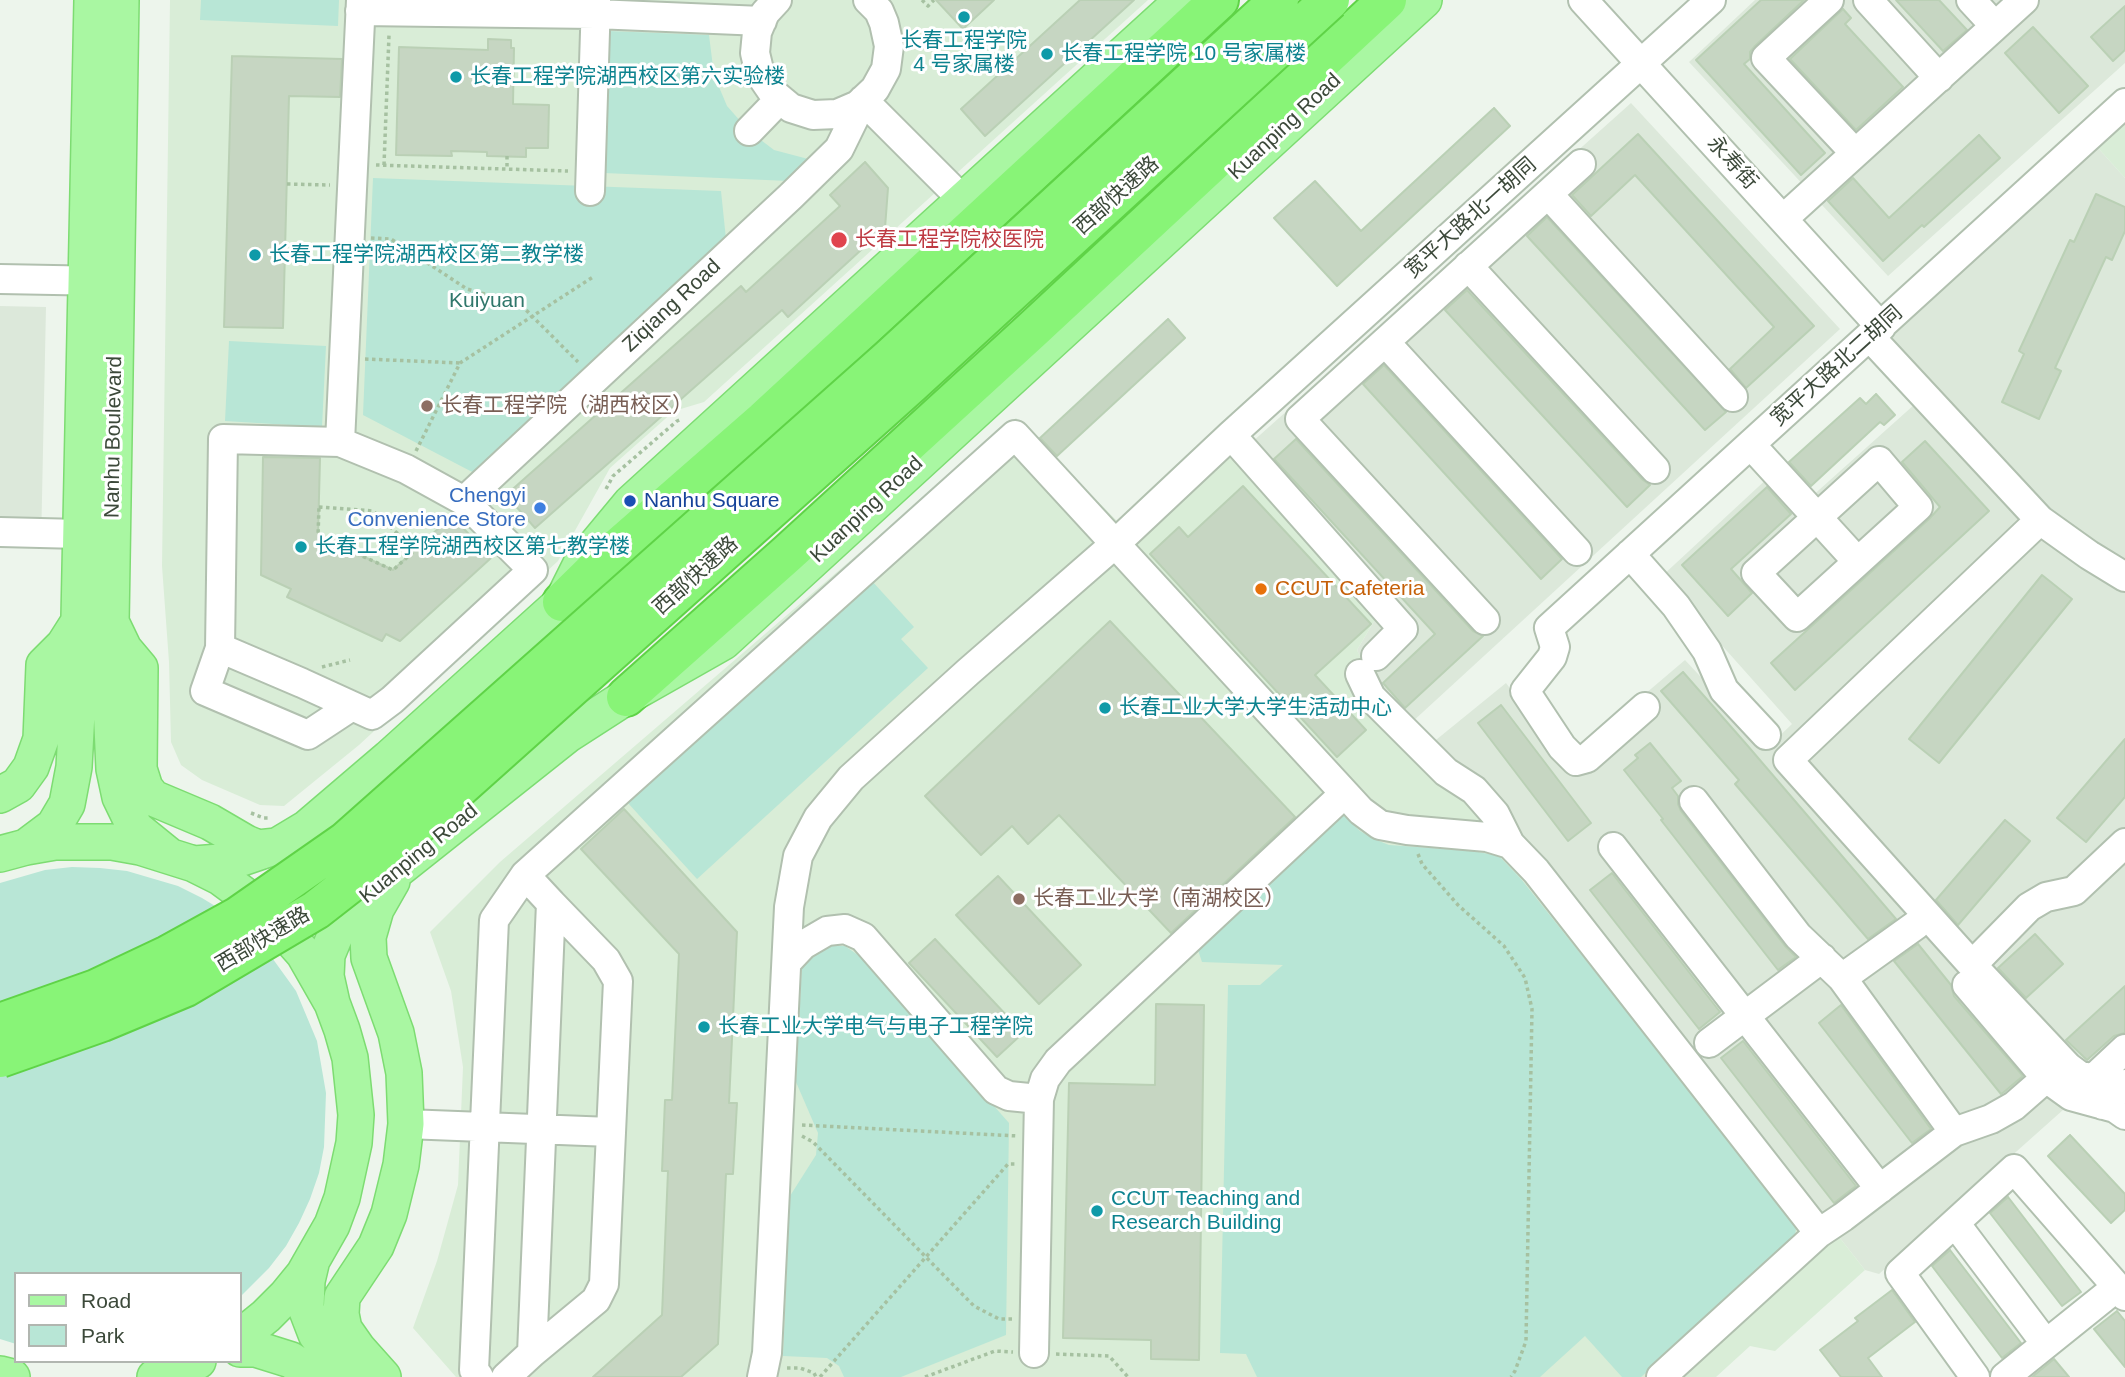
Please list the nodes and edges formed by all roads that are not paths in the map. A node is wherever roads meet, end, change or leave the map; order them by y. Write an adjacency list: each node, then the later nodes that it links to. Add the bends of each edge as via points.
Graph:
1 (92, 0): 34 (main road, Nanhu Boulevard)
2 (121, 0): 34 (main road, Nanhu Boulevard)
3 (1183, 0): 30 (main road)
4 (1219, 0): 54 (highway)
5 (1279, 0): 82 (highway, 西部快速路, bridge, via 890,358 346,841 237,917 168,955 96,989)
6 (1330, 0): 85 (highway, 西部快速路, bridge, via 366,871 316,910 186,987)
7 (1387, 0): 58 (highway, via 1030,332)
8 (1424, 0): 58 (main road, Kuanping Road, via 723,642)
9 (1583, 0): 20 (street, 永寿街)
10 (1711, 0): 20 (street, 宽平大路北一胡同)
11 (1829, 0): 26 (street, via 1766,58)
12 (1868, 0): 21 (street)
13 (1971, 0): 19 (street)
14 (2024, 0): 19 (street)
15 (880, 4): 23 (street, Ziqiang Road, via 889,46 886,69)
16 (360, 6): 17 (street, via 390,12); 41 (street)
17 (596, 7): 18 (street); 28 (street)
18 (769, 11): 22 (street, via 757,32 755,53 760,74)
19 (1995, 26): 21 (street)
20 (1641, 64): 31 (street, 永寿街); 35 (street, 宽平大路北一胡同)
21 (1939, 78): 26 (street)
22 (780, 99): 23 (street, via 813,115 836,114); 25 (street)
23 (863, 100): 30 (street); 44 (street, Ziqiang Road, via 839,149)
24 (2125, 103): 37 (street, 宽平大路北二胡同)
25 (749, 131)
26 (1855, 153): 31 (street)
27 (1581, 164): 29 (street)
28 (591, 181)
29 (1548, 194): 32 (street); 39 (street)
30 (964, 201): 54 (main road, via 631,503 582,562)
31 (1783, 219): 37 (street, 永寿街)
32 (1468, 266): 36 (street); 43 (street)
33 (0, 279): 34 (street)
34 (101, 281): 48 (main road, Nanhu Boulevard); 56 (main road, Nanhu Boulevard)
35 (1392, 288): 36 (street); 40 (street, 宽平大路北一胡同)
36 (1416, 313): 38 (street)
37 (1875, 332): 42 (street, 宽平大路北二胡同); 46 (street, 永寿街)
38 (1385, 342): 50 (street); 55 (street, via 1300,419)
39 (1733, 397)
40 (1231, 435): 49 (street, 宽平大路北一胡同); 67 (street, via 1403,629 1368,665 1371,696 1446,772 1474,790 1495,814)
41 (340, 442): 44 (street, via 406,469); 57 (street, via 223,439)
42 (1751, 445): 45 (street); 51 (street, 宽平大路北二胡同)
43 (1655, 469)
44 (464, 501): 59 (street, via 533,570 392,700 372,715)
45 (1817, 517): 52 (street); 52 (street, via 1756,573 1797,617); 52 (street, via 1879,461 1918,507)
46 (2040, 520): 53 (street, 永寿街); 78 (street, via 1788,760)
47 (0, 532): 48 (street)
48 (80, 534): 56 (main road, Nanhu Boulevard)
49 (1116, 543): 63 (street); 73 (street, via 1015,435); 77 (street, 宽平大路北一胡同, via 851,778 818,818 798,856 789,907)
50 (1577, 551)
51 (1630, 555): 60 (street, 宽平大路北二胡同, via 1549,628 1555,647 1552,657 1525,691 1576,761 1587,758); 61 (street, via 1676,606 1707,651 1724,690)
52 (1857, 561)
53 (2125, 576)
54 (562, 602): 66 (main road, via 318,820 307,828)
55 (1485, 620)
56 (95, 623): 64 (main road, via 44,665 41,739 32,766 18,785); 66 (main road, via 140,668 139,769 153,798 258,848); 70 (main road, Nanhu Boulevard, via 67,804 54,826); 71 (main road, Nanhu Boulevard, via 111,705 120,797 135,828)
57 (220, 648): 59 (street); 59 (street, via 205,691 308,736)
58 (626, 697): 72 (main road, Kuanping Road, via 567,735)
59 (352, 706)
60 (1646, 707)
61 (1766, 735)
62 (1775, 764): 75 (street)
63 (1344, 794): 67 (street, via 1380,825 1487,837); 88 (street, via 1058,1061)
64 (0, 795)
65 (1694, 801): 76 (street, via 1798,936)
66 (275, 832): 71 (main road, via 233,861)
67 (1510, 844): 97 (street, via 1536,871)
68 (2125, 844): 78 (street, via 2074,891 2046,897 2029,907)
69 (1613, 847): 81 (street)
70 (13, 850): 71 (main road, via 83,841 131,845)
71 (181, 859): 80 (main road, via 228,883 266,911 304,954)
72 (401, 866): 80 (main road, Kuanping Road, via 341,921 327,955); 90 (main road, via 376,909 368,937 369,958 396,1033 404,1073)
73 (525, 875): 74 (street); 91 (street, via 494,920)
74 (551, 903): 92 (street); 93 (street, via 606,960 618,981)
75 (1916, 925): 79 (street); 86 (street)
76 (1822, 958): 79 (street); 81 (street)
77 (787, 962): 88 (street, via 803,945 827,931 845,929 863,937 996,1090 1009,1096); 106 (street, 宽平大路北一胡同)
78 (1972, 965): 84 (street, via 2080,1076 2094,1078)
79 (1842, 978): 94 (street)
80 (332, 1003): 98 (main road, via 351,1067 354,1143 342,1198)
81 (1745, 1016): 83 (street); 95 (street)
82 (0, 1023)
83 (1709, 1043)
84 (2125, 1049)
85 (0, 1059)
86 (2046, 1078): 89 (street, via 2071,1096); 94 (street, via 2014,1106)
87 (2125, 1084): 89 (street)
88 (1039, 1098): 104 (street)
89 (2114, 1110)
90 (406, 1124): 91 (street); 114 (main road, via 389,1214 376,1246 342,1297 344,1329)
91 (485, 1127): 92 (street); 115 (street, via 474,1370)
92 (542, 1129): 93 (street); 103 (street)
93 (611, 1132): 103 (street, via 604,1284 596,1300)
94 (1954, 1132): 95 (street)
95 (1880, 1189): 97 (street)
96 (1955, 1223): 99 (street, via 2014,1169); 101 (street); 118 (street, via 1900,1273)
97 (1819, 1233): 117 (street)
98 (311, 1263): 100 (main road, via 286,1296); 113 (main road, via 306,1308 316,1334)
99 (2121, 1292): 101 (street)
100 (242, 1335)
101 (2046, 1345): 119 (street)
102 (242, 1349): 112 (main road, via 291,1360)
103 (532, 1353): 116 (street)
104 (1034, 1353)
105 (193, 1363): 109 (main road)
106 (763, 1373)
107 (0, 1374): 108 (main road)
108 (12, 1377)
109 (155, 1377)
110 (261, 1377): 111 (main road)
111 (305, 1377)
112 (316, 1377)
113 (349, 1377)
114 (383, 1377)
115 (479, 1377)
116 (506, 1377)
117 (1661, 1377)
118 (1975, 1377)
119 (2006, 1377)

